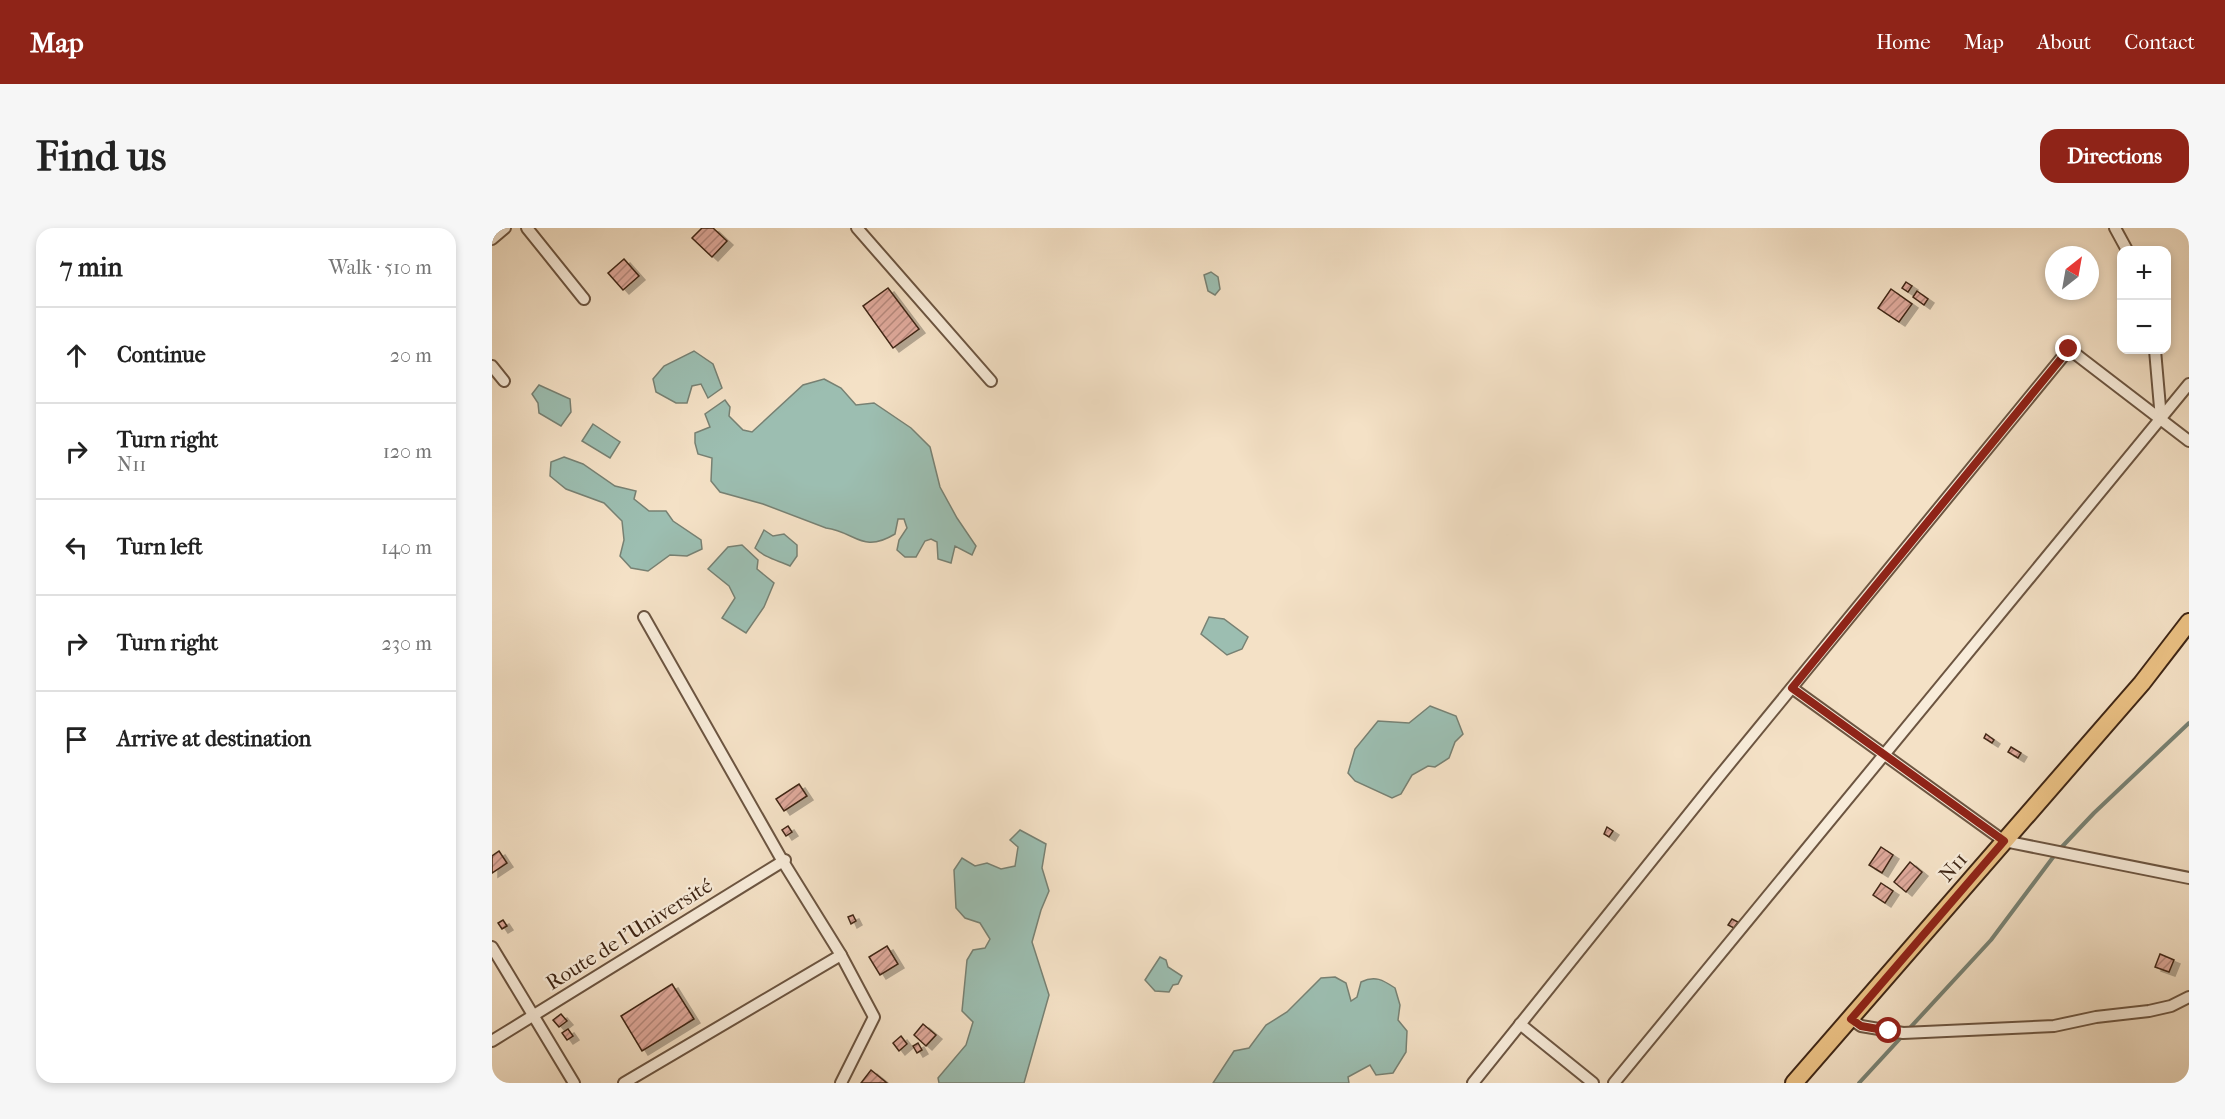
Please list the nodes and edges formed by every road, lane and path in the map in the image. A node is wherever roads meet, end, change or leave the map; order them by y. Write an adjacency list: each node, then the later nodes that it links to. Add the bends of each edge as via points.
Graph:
1 (505, 228): 5 (street)
2 (527, 228): 7 (street)
3 (857, 228): 11 (street)
4 (2115, 228): 6 (street)
5 (492, 239)
6 (2125, 246)
7 (584, 299)
8 (2155, 354): 13 (street)
9 (492, 366): 10 (street)
10 (504, 381)
11 (991, 381)
12 (2189, 384): 13 (street)
13 (2160, 419): 14 (street); 17 (street, via 2069,349); 18 (street)
14 (2189, 441)
15 (644, 617): 23 (street, via 782,860)
16 (2189, 622): 19 (main road, N11, via 2142,683)
17 (1792, 688): 18 (street); 27 (street)
18 (1883, 754): 19 (street); 34 (street)
19 (2004, 841): 21 (street); 26 (main road, N11)
20 (785, 860): 25 (street, Route de l'Université)
21 (2189, 878)
22 (492, 946): 25 (street)
23 (841, 955): 30 (street); 31 (street, via 874,1017)
24 (2189, 997): 26 (street, via 2149,1011 2054,1026 1903,1033 1861,1026)
25 (534, 1016): 28 (street, Route de l'Université); 29 (street)
26 (1851, 1019): 35 (main road, N11)
27 (1520, 1024): 32 (street); 33 (street)
28 (492, 1041)
29 (574, 1083)
30 (624, 1083)
31 (841, 1083)
32 (1473, 1083)
33 (1593, 1083)
34 (1614, 1083)
35 (1794, 1083)

